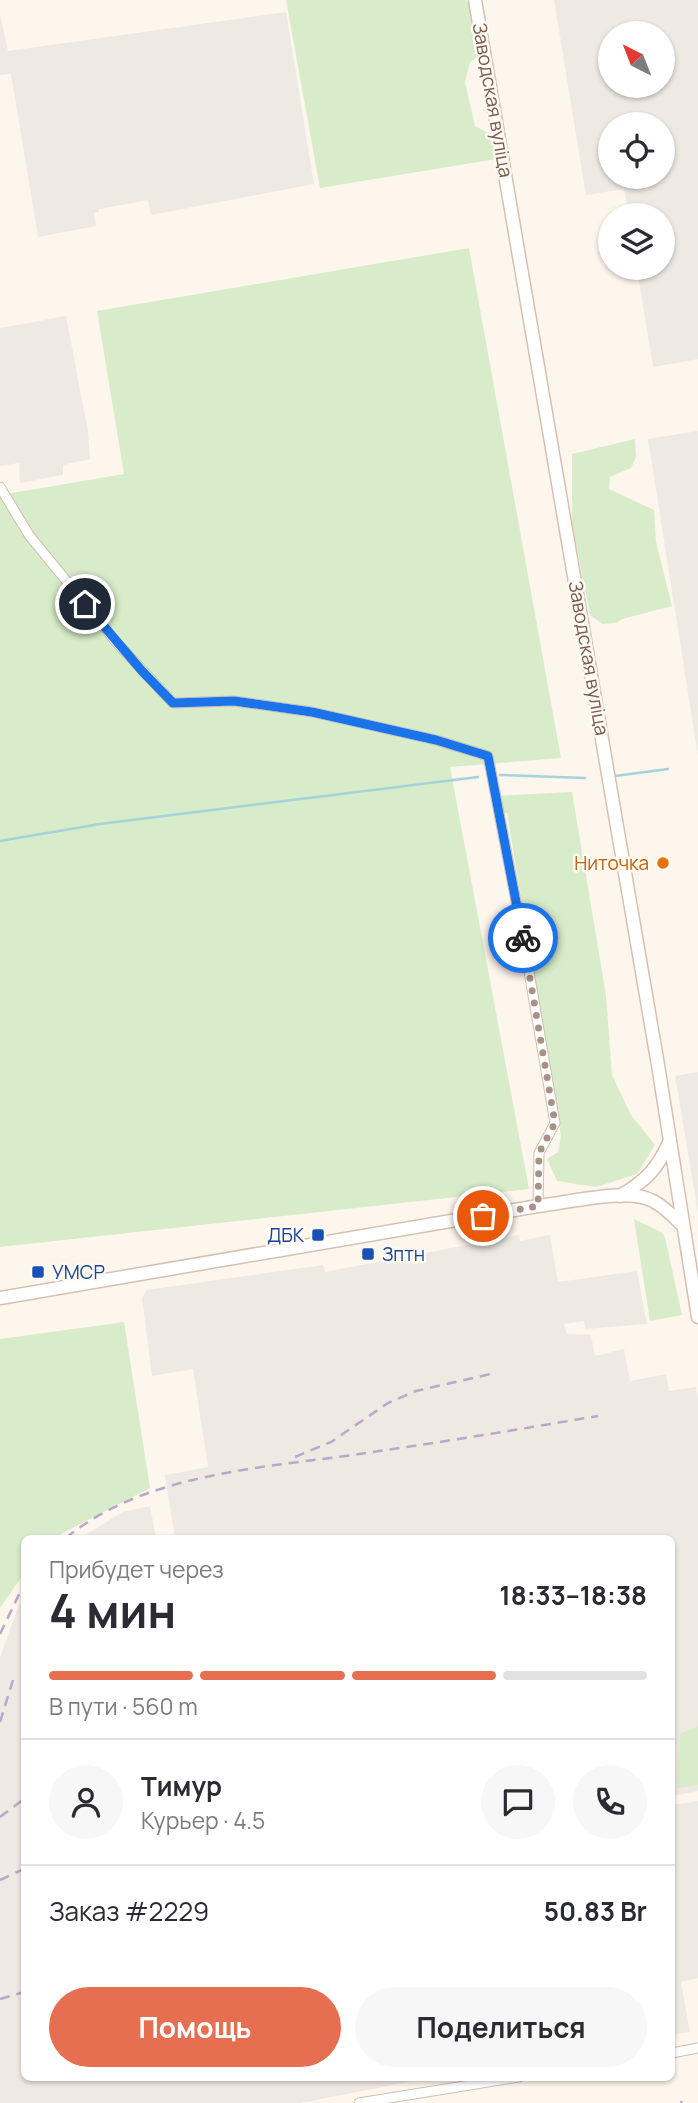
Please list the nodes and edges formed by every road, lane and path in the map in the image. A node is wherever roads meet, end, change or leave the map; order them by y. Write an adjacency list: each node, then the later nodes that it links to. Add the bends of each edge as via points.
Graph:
1 (475, 0): 3 (main road, Заводская вуліца)
2 (0, 487): 5 (street, via 29,535 173,703 234,701 312,712 488,756 555,1123 539,1153)
3 (670, 1139): 4 (main road, via 651,1175); 6 (main road, Заводская вуліца)
4 (620, 1196): 5 (main road); 6 (main road, via 651,1199)
5 (538, 1206): 7 (main road)
6 (683, 1226): 8 (main road, Заводская вуліца)
7 (0, 1298)
8 (698, 1317)
9 (698, 2048): 10 (street)
10 (675, 2052)
11 (494, 2081): 12 (street)
12 (359, 2103)

